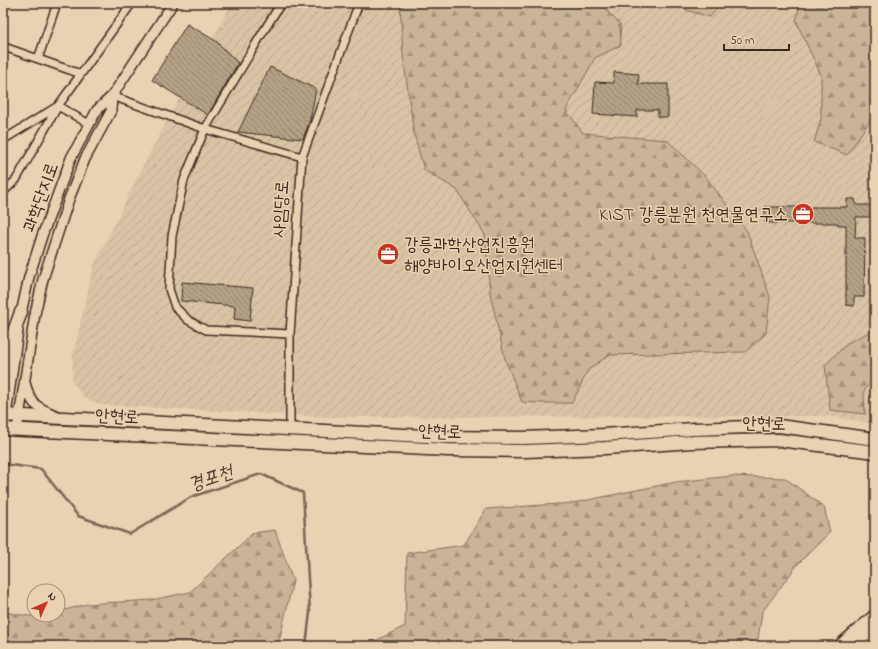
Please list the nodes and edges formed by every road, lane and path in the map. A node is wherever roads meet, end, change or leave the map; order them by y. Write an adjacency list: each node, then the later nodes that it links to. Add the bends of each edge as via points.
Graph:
1 (57, 3): 7 (street)
2 (132, 3): 8 (street)
3 (173, 3): 9 (street, 과학단지로)
4 (283, 3): 12 (street)
5 (359, 3): 14 (street, 사임당로)
6 (4, 47): 7 (street)
7 (38, 59): 8 (street)
8 (81, 74): 10 (street)
9 (112, 96): 11 (street, 과학단지로, via 97,110); 12 (street); 19 (street, 과학단지로, via 111,111 85,159 43,279)
10 (58, 106): 11 (street); 13 (street); 15 (street, via 16,180)
11 (89, 124): 16 (street, 과학단지로, via 71,158 42,236)
12 (205, 129): 14 (street); 17 (street, via 184,180 172,236 169,288 176,307 188,320 206,330)
13 (3, 140)
14 (302, 157): 17 (street, 사임당로)
15 (3, 192)
16 (21, 312): 18 (highway, via 10,342); 20 (street, 과학단지로)
17 (290, 334): 24 (street, 사임당로)
18 (3, 373)
19 (24, 378): 21 (street, 과학단지로); 22 (street, via 30,400 37,407)
20 (4, 415): 21 (highway, 안현로); 25 (street, 과학단지로)
21 (18, 416): 22 (highway, 안현로); 26 (street, 과학단지로)
22 (60, 418): 24 (highway, 안현로)
23 (779, 426): 24 (highway, 안현로, via 524,438); 27 (highway, 안현로); 28 (street)
24 (290, 428): 29 (highway)
25 (3, 429): 26 (highway, 안현로)
26 (17, 430): 29 (highway, 안현로)
27 (875, 439)
28 (779, 440): 29 (highway, 안현로, via 525,451); 30 (highway, 안현로)
29 (289, 442)
30 (875, 452)
31 (875, 616): 33 (highway)
32 (875, 628): 34 (highway)
33 (840, 646)
34 (855, 646)

